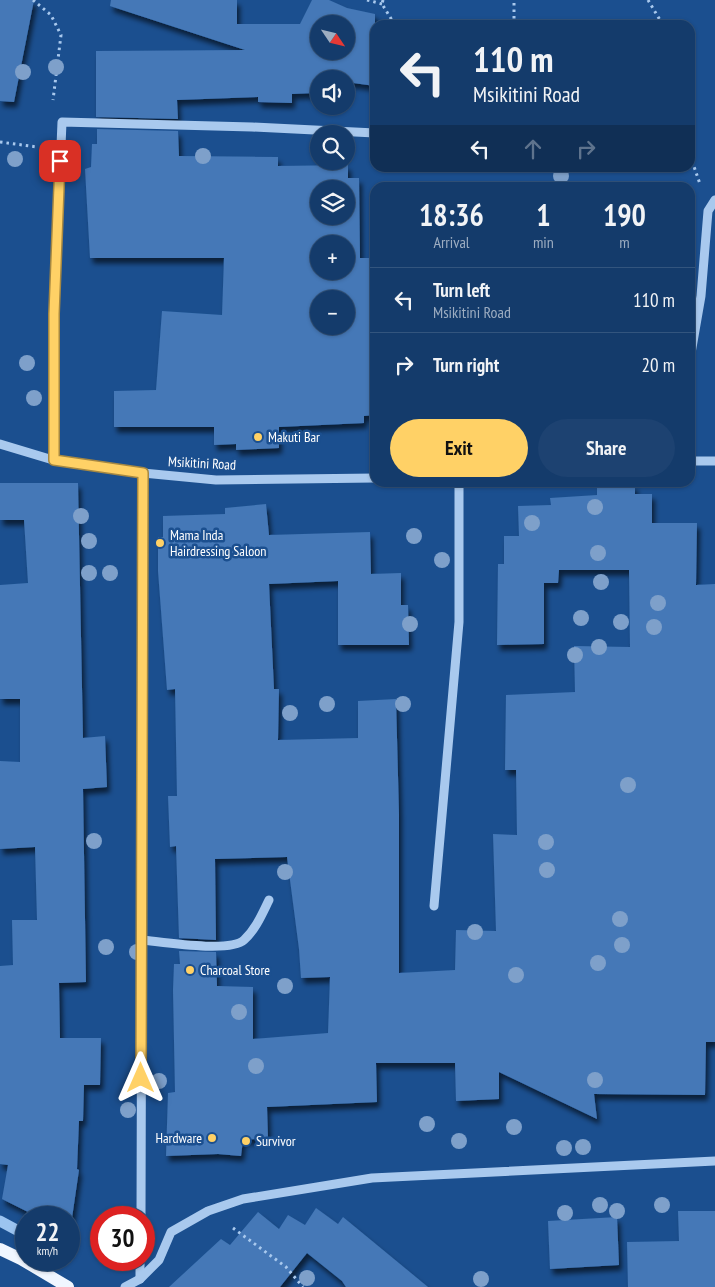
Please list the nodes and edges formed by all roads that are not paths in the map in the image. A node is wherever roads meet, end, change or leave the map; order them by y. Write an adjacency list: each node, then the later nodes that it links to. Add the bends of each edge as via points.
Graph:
1 (370, 133): 5 (street, via 62,122 54,314)
2 (715, 200): 3 (street, via 708,211)
3 (695, 330)
4 (0, 444): 5 (street, Msikitini Road)
5 (54, 460): 8 (street, Msikitini Road)
6 (695, 461): 7 (street)
7 (715, 461)
8 (143, 473): 9 (street, Msikitini Road, via 216,480); 13 (street)
9 (370, 478)
10 (460, 487): 12 (street, via 459,622)
11 (269, 900): 13 (street, via 259,921 243,941 226,947)
12 (434, 906)
13 (142, 940): 15 (street)
14 (715, 1161): 18 (street, via 372,1178 243,1199 208,1210 171,1232 159,1260)
15 (141, 1206)
16 (0, 1249): 19 (main road)
17 (140, 1271): 18 (street)
18 (140, 1279): 20 (street)
19 (68, 1287)
20 (125, 1287)

